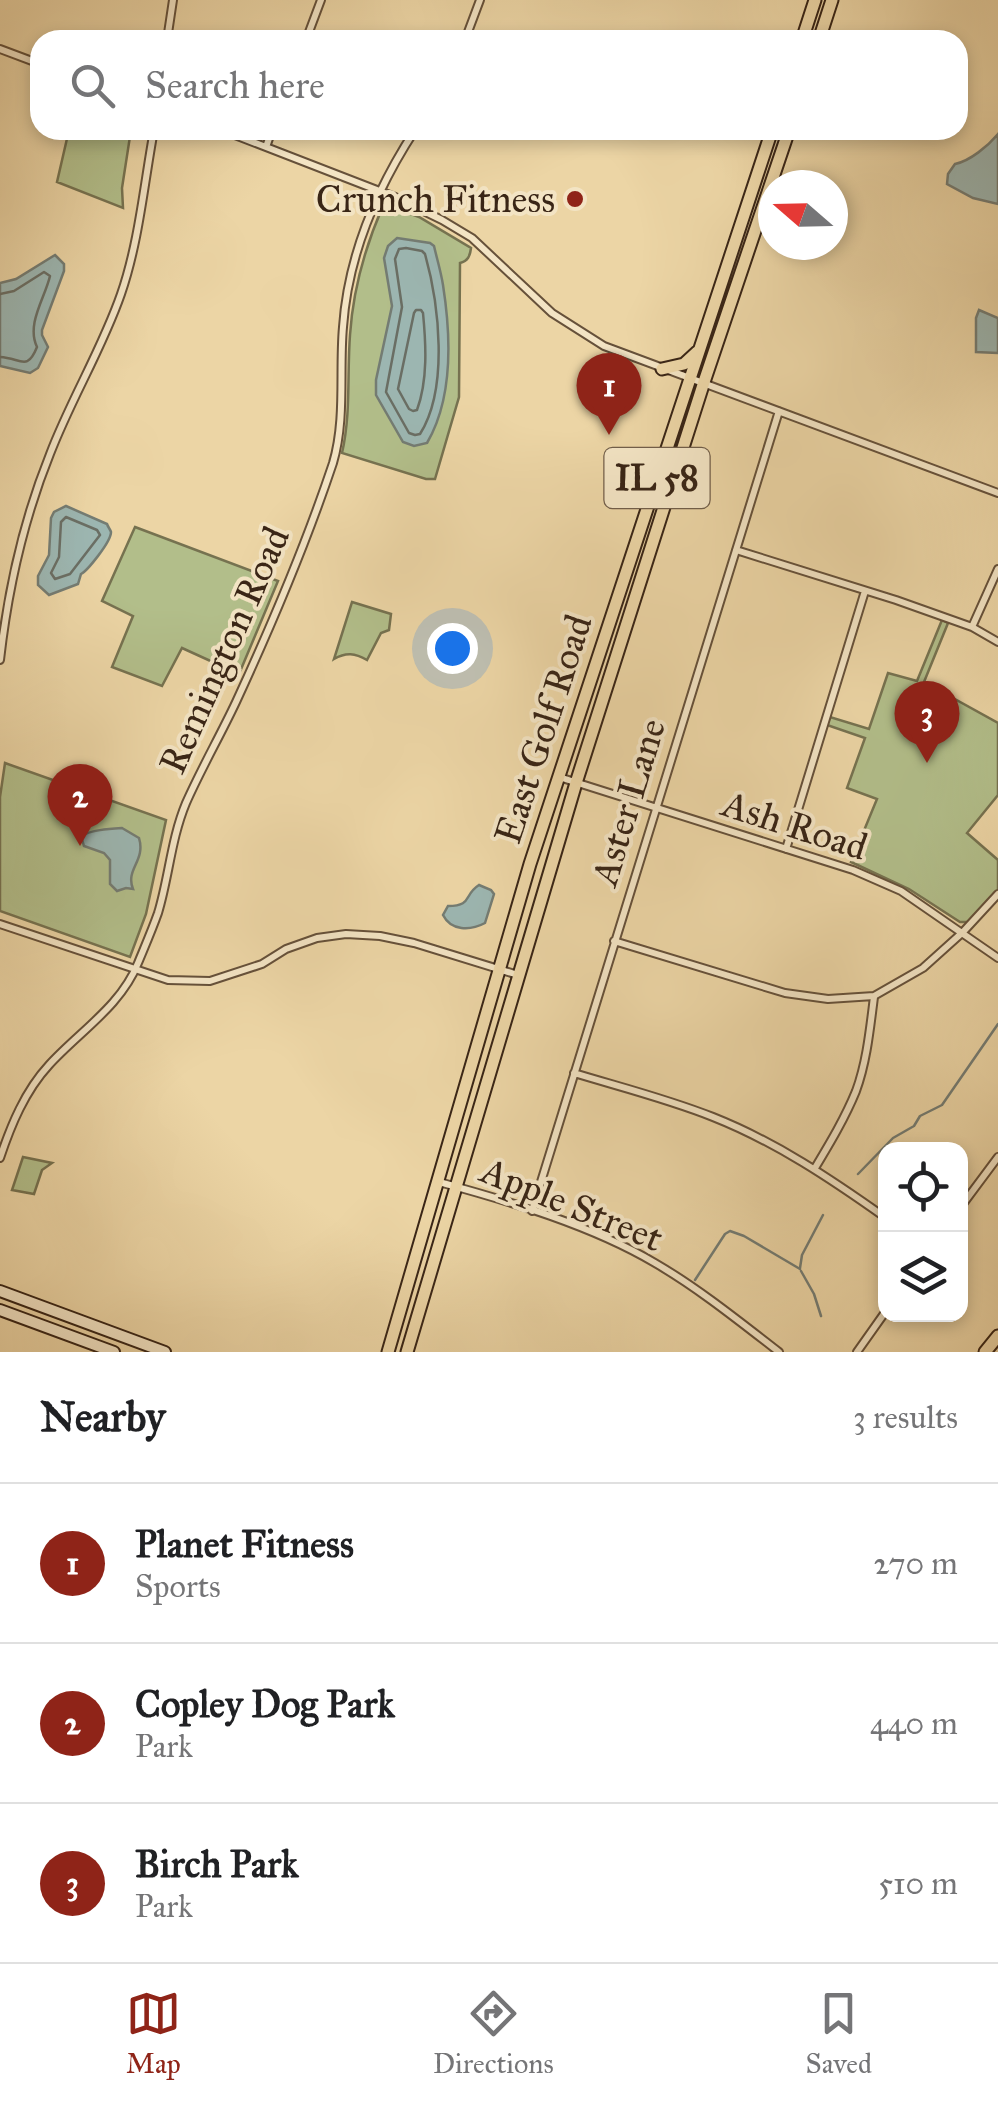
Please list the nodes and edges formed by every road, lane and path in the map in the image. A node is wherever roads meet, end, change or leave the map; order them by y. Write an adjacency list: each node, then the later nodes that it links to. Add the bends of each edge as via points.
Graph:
1 (172, 0): 6 (street)
2 (321, 0): 7 (street)
3 (480, 0): 8 (street)
4 (815, 0): 9 (main road)
5 (832, 0): 10 (main road)
6 (168, 30)
7 (310, 30)
8 (469, 30)
9 (805, 30)
10 (822, 30)
11 (0, 48): 12 (street)
12 (30, 60)
13 (152, 140): 32 (street, via 124,286 36,490 9,590)
14 (248, 140): 19 (street)
15 (268, 140): 19 (street)
16 (409, 140): 20 (street, Remington Road)
17 (769, 140): 21 (main road, East Golf Road / IL 58)
18 (786, 140): 24 (main road, East Golf Road / IL 58)
19 (266, 147): 20 (street)
20 (379, 193): 22 (street, via 472,238 586,336); 42 (street, Remington Road, via 346,291 340,427 332,463 282,602 186,803)
21 (700, 349): 22 (main road, via 684,364); 23 (main road, East Golf Road / IL 58)
22 (662, 369): 23 (street)
23 (690, 380): 24 (street); 33 (main road, East Golf Road / IL 58)
24 (704, 385): 25 (street); 34 (main road, East Golf Road / IL 58)
25 (779, 410): 26 (street); 27 (street, Aster Lane)
26 (998, 493)
27 (736, 550): 29 (street); 35 (street, Aster Lane)
28 (998, 569): 30 (street)
29 (866, 591): 30 (street); 36 (street)
30 (972, 627): 31 (street)
31 (998, 642)
32 (0, 660)
33 (558, 778): 34 (street, Ash Road); 43 (main road, East Golf Road / IL 58)
34 (576, 783): 35 (street, Ash Road); 44 (main road, East Golf Road / IL 58)
35 (654, 810): 36 (street, Ash Road); 40 (street, Aster Lane)
36 (786, 849): 39 (street, Ash Road, via 901,891)
37 (998, 894): 39 (street)
38 (0, 924): 42 (street)
39 (963, 932): 41 (street, Ash Road); 45 (street, via 922,968)
40 (614, 941): 45 (street, via 785,992 828,999); 46 (street, Aster Lane)
41 (998, 958)
42 (136, 970): 43 (street, via 168,980 210,981 317,938 346,934 414,943); 47 (street, Remington Road, via 42,1073)
43 (500, 970): 44 (street); 50 (main road, East Golf Road / IL 58)
44 (518, 974): 51 (main road, East Golf Road / IL 58)
45 (874, 996): 49 (street, via 857,1087)
46 (574, 1072): 49 (street, via 711,1116); 53 (street, Aster Lane)
47 (0, 1158)
48 (998, 1158): 52 (street)
49 (815, 1168): 54 (street)
50 (440, 1182): 51 (street, Apple Street); 61 (main road, East Golf Road / IL 58)
51 (458, 1187): 53 (street, Apple Street); 62 (main road, East Golf Road / IL 58)
52 (968, 1197)
53 (532, 1211): 63 (street, Apple Street, via 655,1263)
54 (878, 1212)
55 (0, 1291): 60 (main road)
56 (0, 1310): 59 (main road)
57 (879, 1322): 64 (street)
58 (998, 1336): 65 (main road)
59 (114, 1352)
60 (164, 1352)
61 (388, 1352)
62 (407, 1352)
63 (779, 1352)
64 (857, 1352)
65 (985, 1352)

